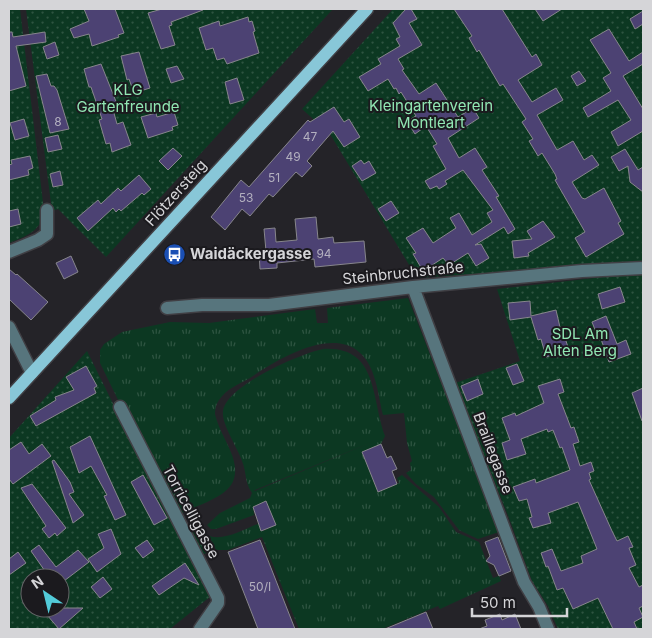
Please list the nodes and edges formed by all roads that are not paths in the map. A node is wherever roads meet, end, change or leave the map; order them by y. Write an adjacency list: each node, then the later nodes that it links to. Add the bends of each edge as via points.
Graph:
1 (367, 9): 8 (main road, Flötzersteig)
2 (47, 210): 3 (street, via 47,234)
3 (9, 252)
4 (643, 268): 5 (street, Steinbruchstraße)
5 (413, 287): 6 (street, Steinbruchstraße, via 269,305); 12 (street, Braillegasse, via 524,582)
6 (167, 308)
7 (9, 327): 8 (street)
8 (32, 373): 9 (main road, Flötzersteig)
9 (9, 398)
10 (120, 408): 11 (street, Torricelligasse, via 218,598 218,603)
11 (200, 629)
12 (548, 629)

